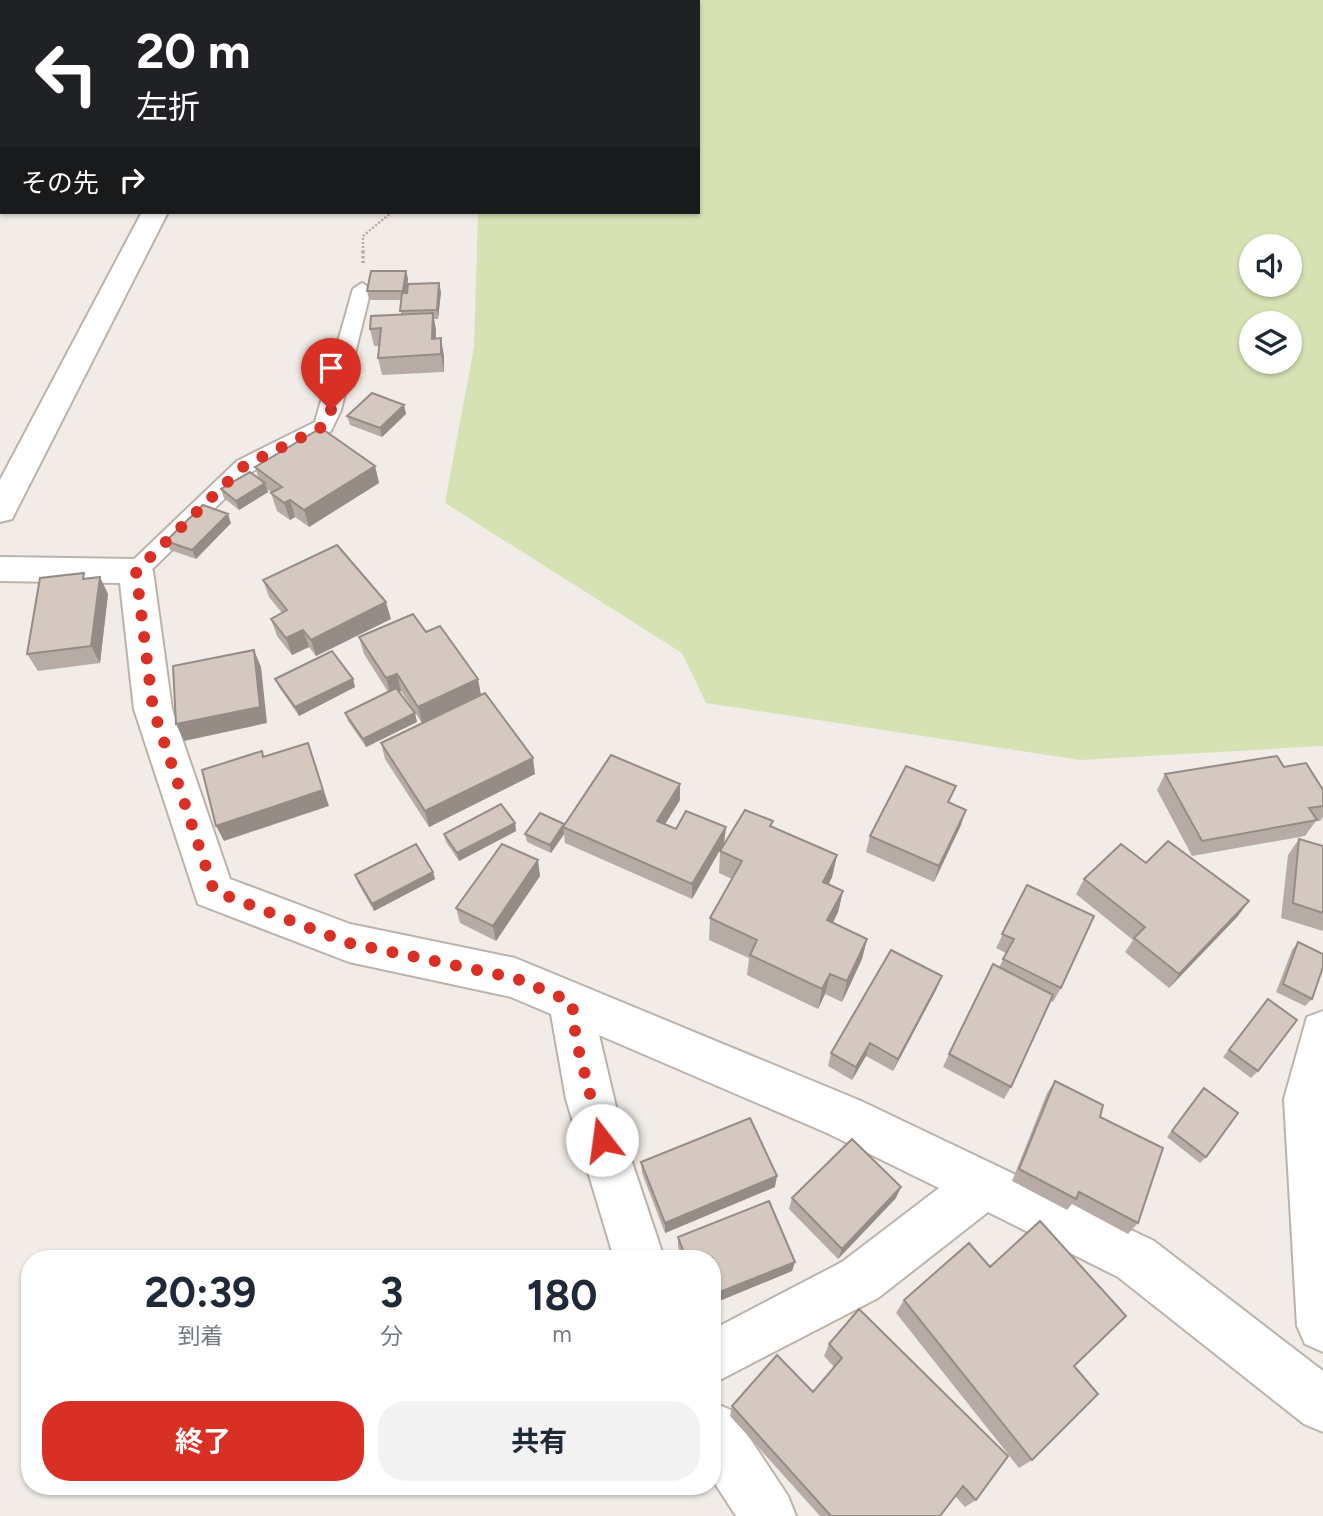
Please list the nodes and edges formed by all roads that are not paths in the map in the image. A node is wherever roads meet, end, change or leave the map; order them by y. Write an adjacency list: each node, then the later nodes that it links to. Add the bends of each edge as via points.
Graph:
1 (154, 214): 3 (street)
2 (362, 289): 5 (lane, via 324,426 244,466)
3 (0, 511)
4 (0, 569): 5 (street)
5 (136, 571): 6 (street, via 153,709 214,891 349,943 515,978)
6 (572, 1002): 8 (street, via 844,1117); 9 (street, via 579,1052 608,1165)
7 (1323, 1032): 10 (street, via 1307,1099)
8 (985, 1184): 11 (street, via 860,1280); 12 (street, via 1136,1259)
9 (636, 1250)
10 (1323, 1326)
11 (721, 1354)
12 (1323, 1405)
13 (721, 1443): 14 (street)
14 (768, 1516)

